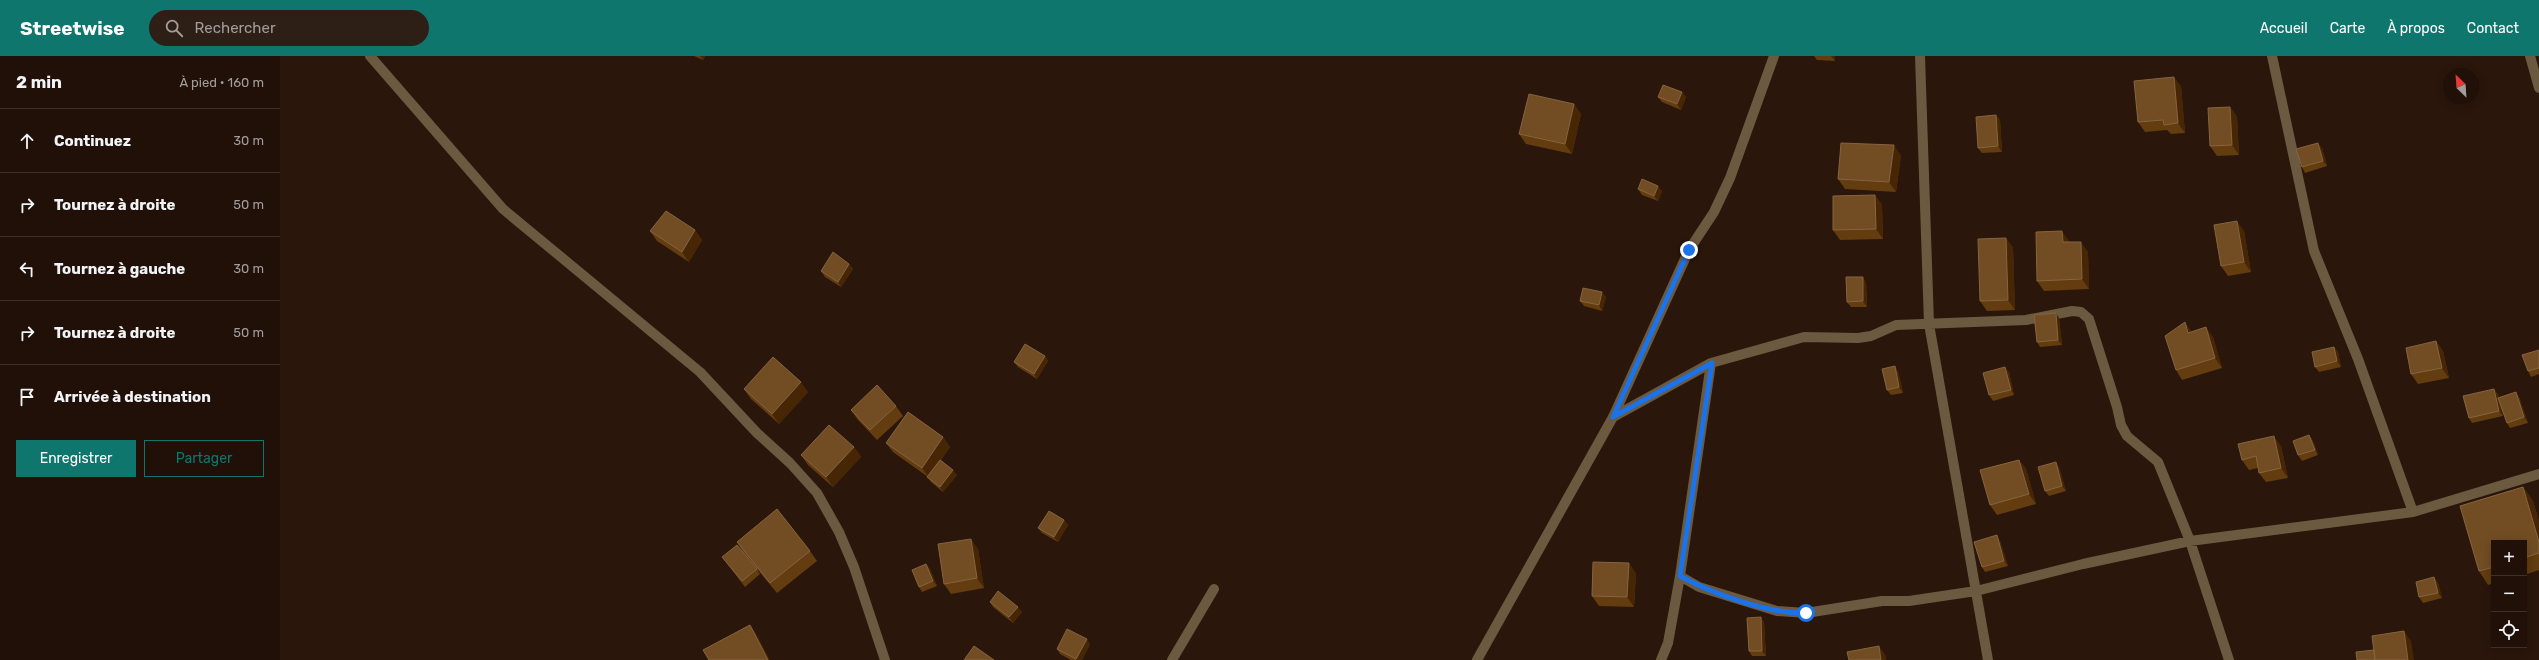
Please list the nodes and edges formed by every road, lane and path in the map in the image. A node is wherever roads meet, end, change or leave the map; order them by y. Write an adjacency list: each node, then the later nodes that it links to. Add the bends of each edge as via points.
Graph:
1 (370, 56): 16 (street, via 503,209 700,372 817,493 842,539)
2 (1774, 56): 9 (street, via 1730,178 1714,212 1689,250)
3 (1920, 56): 7 (street)
4 (2272, 56): 11 (street, via 2314,251 2358,359)
5 (2530, 56): 6 (street)
6 (2539, 88)
7 (1929, 324): 8 (street, via 1896,325 1871,336 1858,338 1804,337); 12 (street, via 2026,320 2072,311 2081,312 2089,319 2118,407 2121,425 2128,436 2158,462); 15 (street)
8 (1712, 363): 9 (street); 13 (street)
9 (1613, 417): 18 (street)
10 (2539, 474): 11 (street)
11 (2413, 512): 12 (street)
12 (2190, 541): 15 (street); 21 (street)
13 (1680, 576): 15 (street, via 1699,587 1777,612 1791,614); 19 (street, via 1668,643)
14 (1214, 589): 17 (street)
15 (1976, 591): 20 (street)
16 (885, 660)
17 (1172, 660)
18 (1477, 660)
19 (1660, 660)
20 (1988, 660)
21 (2230, 660)

